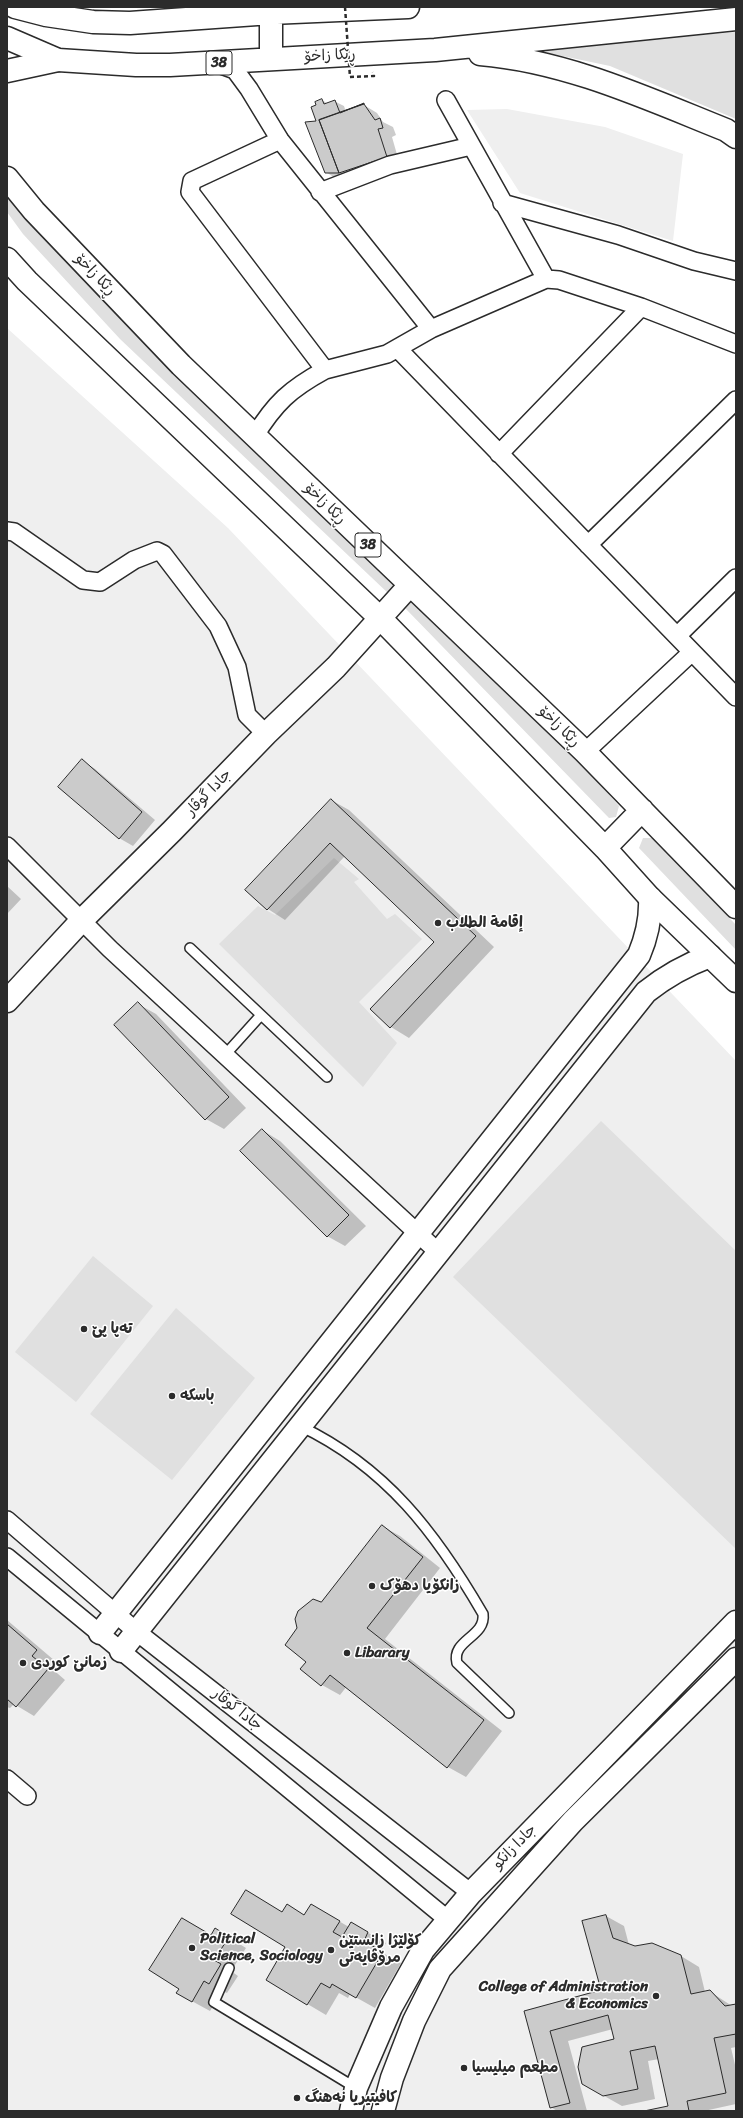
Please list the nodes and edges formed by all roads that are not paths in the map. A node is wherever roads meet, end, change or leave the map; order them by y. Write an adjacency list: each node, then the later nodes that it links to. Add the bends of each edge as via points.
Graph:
1 (15, 7): 4 (main road, via 93,22 130,23)
2 (408, 7): 3 (main road)
3 (372, 8): 4 (main road)
4 (271, 13): 8 (main road)
5 (736, 19): 7 (main road)
6 (7, 38): 9 (main road, ڕێکا زاخۆ / 38)
7 (435, 50): 8 (main road, ڕێکا زاخۆ / 38); 13 (main road, via 498,55 560,68 620,88 726,130)
8 (271, 59): 10 (main road, ڕێکا زاخۆ / 38)
9 (58, 60): 10 (main road, ڕێکا زاخۆ / 38, via 136,65); 11 (main road, ڕێکا زاخۆ / 38)
10 (216, 63): 14 (street, via 235,70 250,89)
11 (7, 71)
12 (446, 100): 15 (street)
13 (736, 137)
14 (280, 140): 17 (street); 26 (street, via 192,181 190,192)
15 (471, 146): 17 (street, via 390,165); 18 (street)
16 (7, 178): 28 (main road, ڕێکا زاخۆ / 38, via 34,211)
17 (320, 192): 23 (street)
18 (502, 203): 20 (street, via 618,235 694,261); 21 (street)
19 (7, 259): 34 (main road)
20 (736, 271)
21 (546, 279): 22 (street, via 559,280); 23 (street)
22 (641, 307): 24 (street); 29 (street)
23 (431, 329): 25 (street)
24 (736, 344)
25 (398, 349): 26 (street); 29 (street)
26 (325, 370): 28 (street, via 286,395 270,412)
27 (736, 400): 31 (street)
28 (254, 437): 33 (main road, ڕێکا زاخۆ / 38)
29 (500, 454): 31 (street)
30 (7, 531): 38 (street, via 14,532 83,580 100,582 134,560 157,551 163,554 218,626 237,668 247,715)
31 (588, 546): 35 (street)
32 (736, 578): 35 (street)
33 (410, 585): 34 (main road, جادا گوڤار); 39 (main road, ڕێکا زاخۆ / 38)
34 (380, 618): 38 (main road, جادا گوڤار, via 336,667); 42 (main road)
35 (677, 636): 36 (street)
36 (692, 652): 37 (street); 39 (street)
37 (736, 697)
38 (266, 734): 45 (main road, جادا گوڤار)
39 (585, 752): 40 (main road, ڕێکا زاخۆ / 38)
40 (642, 810): 42 (main road); 44 (main road, ڕێکا زاخۆ / 38)
41 (7, 846): 45 (street)
42 (605, 848): 43 (main road)
43 (650, 898): 47 (main road); 48 (main road, via 651,918 647,937 639,955)
44 (736, 907)
45 (82, 920): 51 (main road, جادا گوڤار); 53 (street)
46 (190, 948): 52 (lane)
47 (710, 956): 49 (main road); 50 (main road, via 688,964)
48 (623, 976): 50 (main road); 55 (main road)
49 (736, 981)
50 (646, 992): 56 (main road)
51 (7, 1001)
52 (261, 1015): 53 (lane); 54 (lane)
53 (225, 1055): 55 (street)
54 (327, 1077)
55 (418, 1234): 56 (street); 60 (main road)
56 (438, 1252): 57 (main road)
57 (300, 1426): 62 (main road); 66 (lane, via 339,1446 374,1473 412,1512 447,1556 483,1614 484,1621 481,1628 457,1650 457,1663)
58 (7, 1520): 60 (street, جادا گوڤار)
59 (7, 1557): 63 (street, جادا گوڤار)
60 (116, 1614): 62 (street, جادا گوڤار); 63 (main road)
61 (736, 1622): 69 (main road, جادا زانکو)
62 (137, 1632): 64 (main road); 69 (street, جادا گوڤار)
63 (100, 1633): 64 (street, جادا گوڤار)
64 (121, 1651): 70 (street, جادا گوڤار)
65 (736, 1659): 74 (main road, جادا زانکو, via 573,1821 440,1969 414,2021 392,2078)
66 (509, 1713)
67 (7, 1779): 68 (street)
68 (27, 1796)
69 (471, 1893): 70 (main road, جادا زانکو)
70 (447, 1919): 72 (main road, جادا زانکو, via 423,1950 392,2007)
71 (229, 1968): 72 (lane, via 214,2002)
72 (356, 2088): 73 (main road, جادا زانکو)
73 (351, 2111)
74 (383, 2111)

